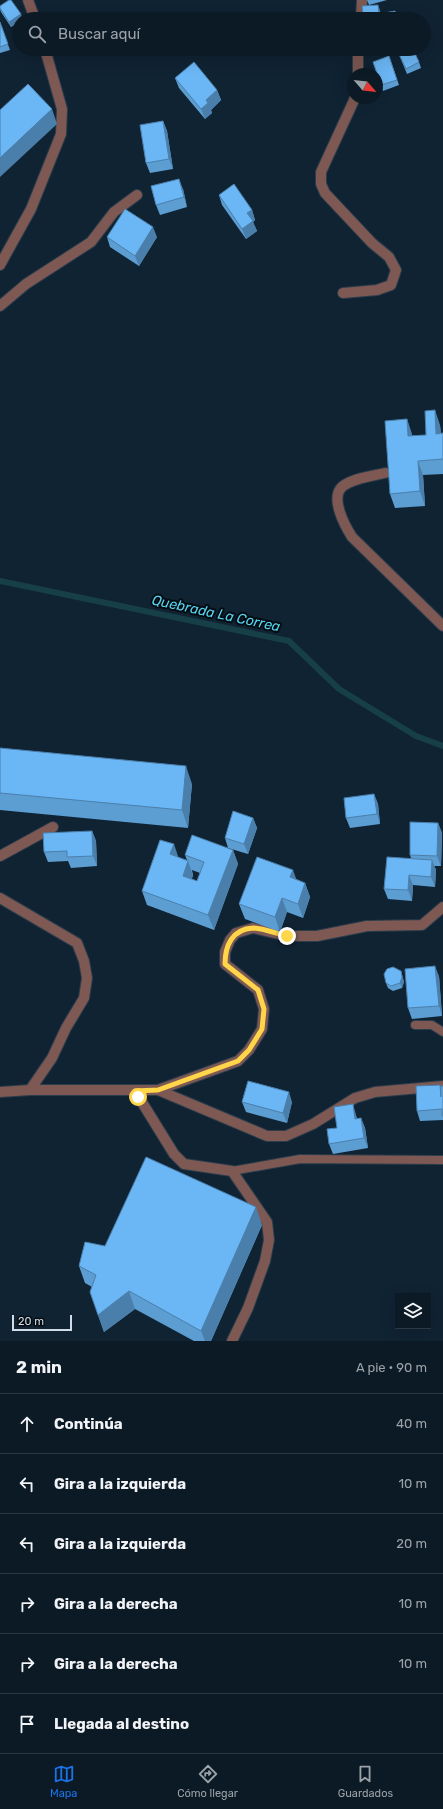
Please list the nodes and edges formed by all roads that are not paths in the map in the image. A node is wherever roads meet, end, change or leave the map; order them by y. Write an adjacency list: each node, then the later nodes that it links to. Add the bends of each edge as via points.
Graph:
1 (28, 0): 3 (street)
2 (362, 0): 4 (street)
3 (32, 12)
4 (361, 12)
5 (47, 56): 10 (street, via 62,109 61,134 30,209)
6 (358, 56): 7 (street)
7 (358, 68)
8 (352, 104): 11 (street, via 321,172 321,184 325,193 372,243 389,257 396,270 391,285 377,290)
9 (137, 195): 12 (street, via 114,212 91,242 26,284)
10 (0, 265)
11 (343, 293)
12 (0, 306)
13 (384, 473): 14 (street, via 349,482 342,487 338,494 338,506 343,523 352,537)
14 (443, 626)
15 (53, 827): 16 (street)
16 (0, 856)
17 (0, 898): 22 (street, via 77,944 87,978 84,998 52,1058)
18 (443, 907): 23 (street, via 422,925 367,926 318,936 287,936 253,928 236,933 225,952 225,964 258,990 264,1009 262,1029 249,1050 238,1061)
19 (415, 1025): 20 (lane, via 432,1025)
20 (443, 1032)
21 (443, 1086): 23 (street, via 375,1092 354,1098 313,1124 286,1136 267,1136)
22 (30, 1090): 24 (street); 25 (street)
23 (158, 1090): 24 (street)
24 (135, 1091): 27 (street, via 174,1154 184,1164)
25 (0, 1092)
26 (443, 1160): 27 (lane, via 300,1159)
27 (232, 1172): 28 (street, via 267,1222 269,1240 265,1261 248,1308)
28 (232, 1341)

